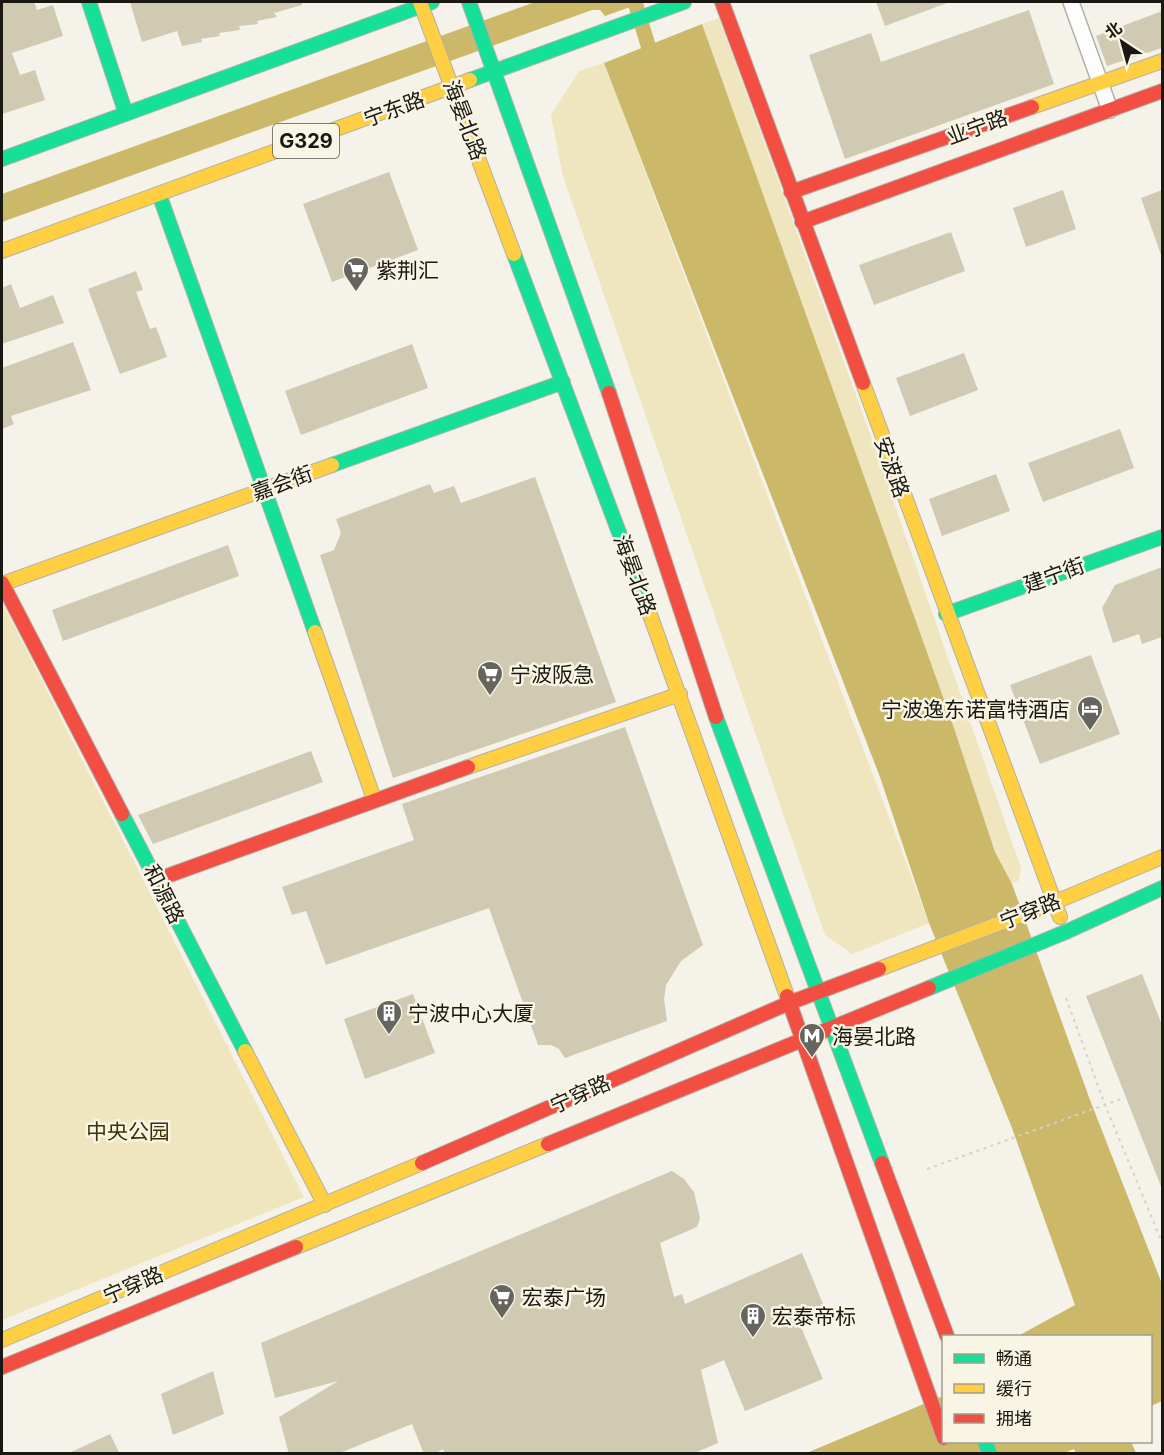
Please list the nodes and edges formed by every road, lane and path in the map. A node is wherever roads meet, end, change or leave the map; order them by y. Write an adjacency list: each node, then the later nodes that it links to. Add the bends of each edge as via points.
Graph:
1 (89, 2): 13 (main road)
2 (469, 2): 8 (main road, 海晏北路)
3 (683, 2): 8 (main road, 宁东路 / G329)
4 (722, 2): 15 (main road, 安波路)
5 (1071, 2): 9 (street)
6 (425, 3): 10 (main road, 海晏北路); 13 (main road)
7 (1162, 61): 9 (main road, 业宁路)
8 (495, 72): 10 (main road, 宁东路 / G329); 31 (main road, 海晏北路, via 604,380 709,699)
9 (1101, 83): 12 (street); 15 (main road, 业宁路)
10 (453, 88): 16 (main road, 宁东路 / G329); 19 (main road, 海晏北路)
11 (1162, 91): 12 (main road, 业宁路)
12 (1110, 110): 17 (main road, 业宁路)
13 (126, 114): 14 (main road)
14 (2, 159)
15 (791, 192): 17 (main road, 安波路)
16 (159, 194): 18 (main road, 宁东路 / G329); 20 (main road)
17 (802, 222): 23 (main road, 安波路)
18 (2, 251)
19 (563, 382): 20 (main road, 嘉会街); 24 (main road, 海晏北路)
20 (264, 490): 22 (main road, 嘉会街); 25 (main road)
21 (1162, 537): 23 (main road, 建宁街)
22 (2, 584): 27 (main road, 和源路)
23 (946, 614): 29 (main road, 安波路)
24 (680, 694): 25 (main road); 33 (main road, 海晏北路)
25 (374, 799): 27 (main road)
26 (1162, 857): 29 (main road, 宁穿路)
27 (156, 880): 39 (main road, 和源路)
28 (1162, 888): 30 (main road, 宁穿路)
29 (1053, 903): 30 (main road, 安波路); 31 (main road, 宁穿路)
30 (1068, 931): 34 (main road, 宁穿路)
31 (819, 991): 33 (main road, 宁穿路); 34 (main road, 海晏北路)
32 (1066, 999): 37 (path)
33 (789, 1003): 35 (main road, 海晏北路); 39 (main road, 宁穿路)
34 (833, 1025): 35 (main road, 宁穿路); 41 (main road, 海晏北路)
35 (802, 1038): 43 (main road, 宁穿路); 44 (main road, 海晏北路)
36 (1121, 1099): 37 (path)
37 (1105, 1105): 38 (path); 40 (path)
38 (927, 1169)
39 (325, 1205): 42 (main road, 宁穿路)
40 (1162, 1242)
41 (947, 1335)
42 (2, 1340)
43 (2, 1367)
44 (942, 1434)

